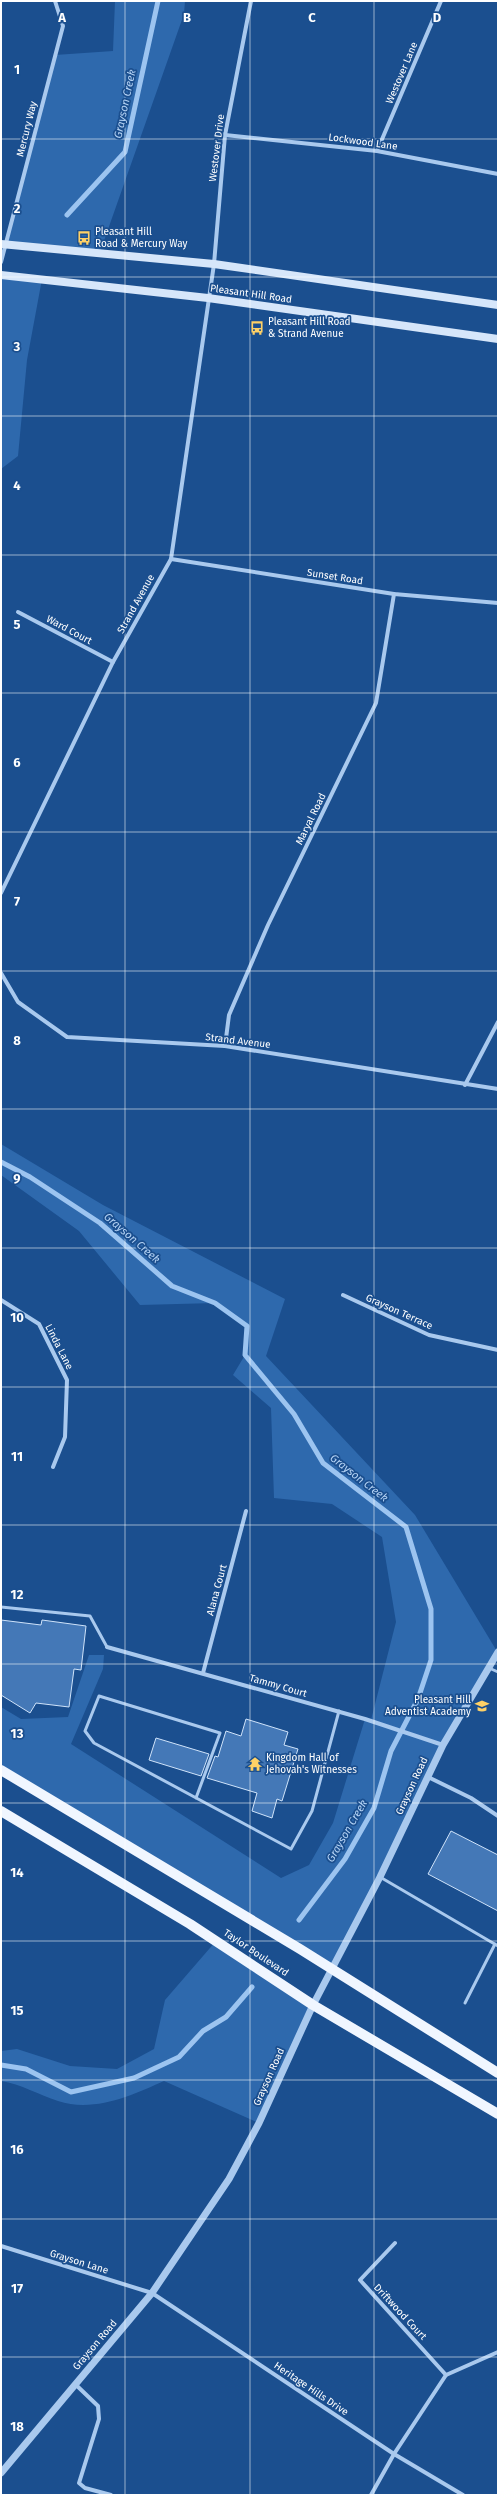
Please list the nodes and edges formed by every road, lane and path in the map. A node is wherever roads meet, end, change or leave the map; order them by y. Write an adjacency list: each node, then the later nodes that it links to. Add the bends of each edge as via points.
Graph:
1 (55, 1): 7 (street, Mercury Way, via 63,26)
2 (251, 1): 4 (street, Westover Drive)
3 (441, 1): 5 (street, Westover Lane)
4 (225, 134): 5 (street, Lockwood Lane); 9 (street, Westover Drive)
5 (377, 150): 6 (street, Lockwood Lane)
6 (498, 174)
7 (4, 244): 8 (street, Mercury Way); 9 (main road)
8 (1, 262)
9 (214, 264): 11 (street, Westover Drive); 12 (main road)
10 (1, 275): 11 (main road, Pleasant Hill Road)
11 (208, 298): 13 (main road, Pleasant Hill Road); 14 (street, Strand Avenue)
12 (498, 305)
13 (498, 339)
14 (171, 559): 15 (street, Sunset Road); 18 (street, Strand Avenue)
15 (394, 594): 16 (street, Sunset Road); 22 (street, Maryal Road, via 376,703 268,925 229,1015)
16 (498, 604)
17 (18, 612): 18 (street, Ward Court)
18 (113, 662): 19 (street, Strand Avenue)
19 (1, 892)
20 (1, 973): 22 (street, Strand Avenue, via 18,1002 67,1037)
21 (498, 1022): 23 (street)
22 (225, 1046): 23 (street, Strand Avenue)
23 (465, 1085): 24 (street, Strand Avenue)
24 (498, 1089)
25 (342, 1295): 27 (street, Grayson Terrace, via 429,1335)
26 (1, 1300): 28 (street, Linda Lane, via 39,1324 67,1380 65,1437)
27 (498, 1350)
28 (53, 1467)
29 (246, 1511): 35 (street, Alana Court)
30 (1, 1607): 31 (lane, via 90,1616)
31 (107, 1647): 35 (street, Tammy Court)
32 (498, 1652): 33 (street, Grayson Road)
33 (489, 1668): 34 (lane); 37 (street, Grayson Road)
34 (498, 1672)
35 (203, 1673): 36 (street, Tammy Court)
36 (339, 1711): 37 (street, Tammy Court); 40 (lane, via 312,1811 291,1849)
37 (443, 1745): 39 (street, Grayson Road)
38 (1, 1770): 45 (main road)
39 (428, 1777): 42 (street, via 471,1798); 43 (street, Grayson Road)
40 (196, 1798): 40 (lane, via 94,1743 85,1731 99,1696 220,1733)
41 (1, 1811): 47 (main road, Taylor Boulevard, via 190,1924)
42 (498, 1816)
43 (380, 1877): 44 (lane); 45 (street, Grayson Road)
44 (496, 1945): 46 (lane)
45 (333, 1970): 47 (street, Grayson Road); 48 (main road)
46 (465, 2003)
47 (313, 2005): 49 (main road, Taylor Boulevard); 52 (street, Grayson Road, via 259,2123 229,2179)
48 (498, 2073)
49 (498, 2114)
50 (395, 2243): 54 (street, Driftwood Court, via 360,2280)
51 (1, 2246): 52 (street, Grayson Lane)
52 (152, 2293): 55 (street, Grayson Road); 56 (street, Heritage Hills Drive)
53 (498, 2352): 54 (street)
54 (446, 2375): 56 (street)
55 (75, 2384): 57 (street, Grayson Road); 58 (street, via 98,2406 99,2419 79,2483 85,2488)
56 (394, 2454): 59 (street); 60 (street, Heritage Hills Drive)
57 (1, 2473)
58 (111, 2495)
59 (371, 2495)
60 (463, 2495)

